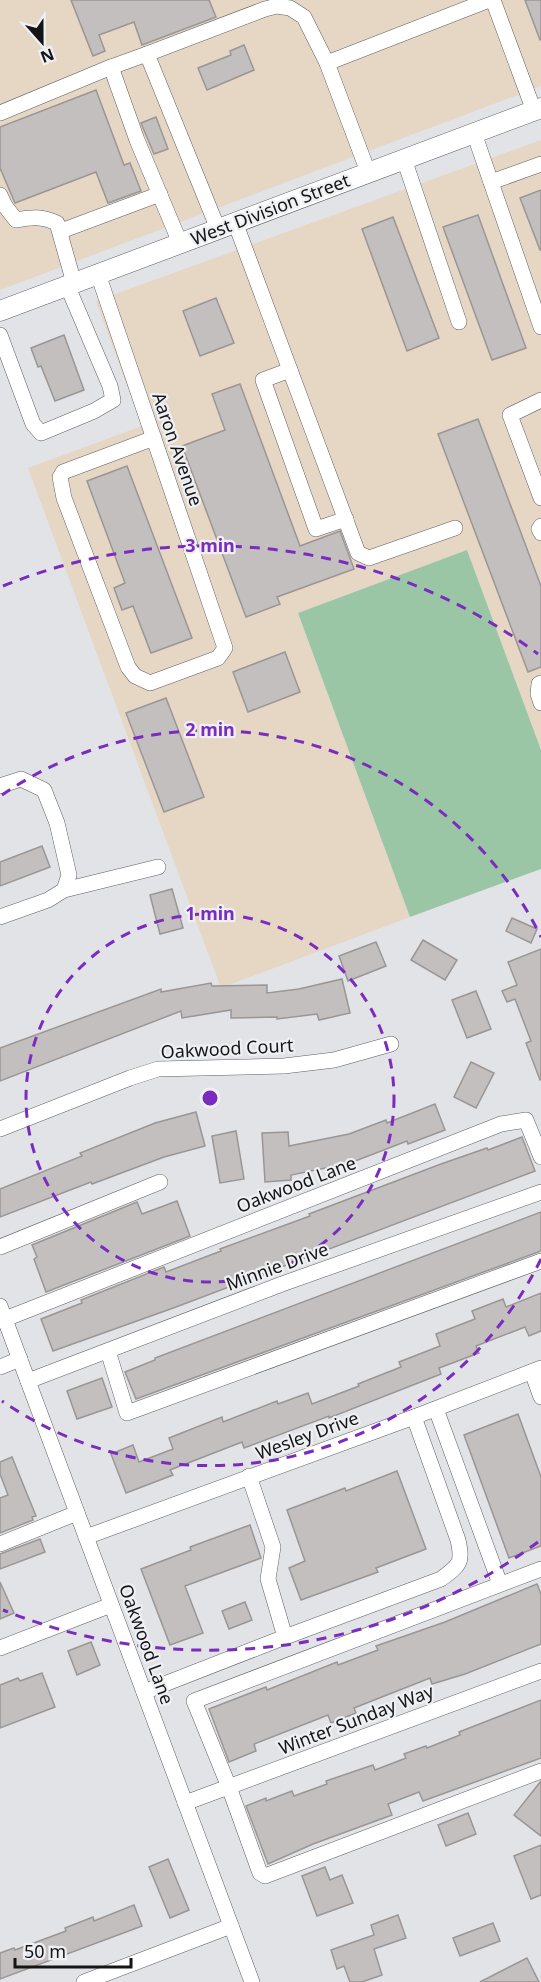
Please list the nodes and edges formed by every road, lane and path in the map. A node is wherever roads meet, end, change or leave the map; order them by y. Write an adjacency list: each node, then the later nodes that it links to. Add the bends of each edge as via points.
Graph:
1 (491, 0): 3 (street); 5 (street)
2 (147, 54): 3 (street, via 277,6 291,8 304,17); 4 (street); 14 (street)
3 (327, 63): 10 (street)
4 (111, 67): 6 (street); 12 (street)
5 (538, 109): 7 (main road, West Division Street)
6 (0, 113)
7 (474, 133): 8 (main road, West Division Street); 11 (street)
8 (404, 159): 10 (main road, West Division Street); 20 (street)
9 (541, 164): 11 (street)
10 (368, 172): 14 (main road, West Division Street)
11 (491, 182): 21 (street)
12 (160, 194): 15 (street); 16 (street)
13 (0, 195): 15 (street, via 16,220 44,217 57,223)
14 (227, 226): 16 (main road, West Division Street); 23 (street)
15 (61, 231): 18 (street)
16 (180, 243): 17 (main road, West Division Street)
17 (98, 274): 18 (main road, West Division Street); 25 (street, Aaron Avenue)
18 (71, 284): 19 (main road, West Division Street); 22 (street, via 113,400 40,433 33,424)
19 (0, 311)
20 (459, 322)
21 (541, 327)
22 (0, 334)
23 (290, 370): 27 (street); 27 (street, via 263,380 316,529)
24 (541, 400): 26 (street, via 510,415)
25 (154, 438): 25 (street, Aaron Avenue, via 225,648 218,658 150,683 135,676 128,667 61,489 60,477 63,472)
26 (541, 498)
27 (345, 519): 29 (street, via 358,553 369,558)
28 (541, 526): 30 (street)
29 (455, 528)
30 (541, 533)
31 (541, 683): 32 (street)
32 (541, 703)
33 (0, 786): 35 (street, via 21,779 44,790 57,823 69,875)
34 (158, 867): 35 (street)
35 (64, 890): 36 (street)
36 (0, 917)
37 (391, 1044): 38 (street, Oakwood Court, via 334,1060 284,1066 158,1070)
38 (0, 1129)
39 (541, 1157): 44 (street, Oakwood Lane, via 526,1120 501,1124)
40 (160, 1182): 42 (street)
41 (541, 1192): 45 (street, Minnie Drive)
42 (0, 1247)
43 (541, 1261): 45 (street, via 127,1413)
44 (2, 1313): 46 (street, Oakwood Lane)
45 (108, 1351): 49 (street, Minnie Drive)
46 (20, 1359): 47 (street); 49 (street, Oakwood Lane)
47 (0, 1366)
48 (536, 1370): 50 (street); 51 (street, Wesley Drive)
49 (28, 1382): 54 (street, Oakwood Lane)
50 (541, 1397)
51 (436, 1409): 52 (street, Wesley Drive); 58 (street)
52 (414, 1417): 53 (street, Wesley Drive); 60 (street, via 458,1540 461,1556 455,1568 441,1579)
53 (249, 1476): 55 (street, Wesley Drive); 60 (street, via 273,1547 268,1579)
54 (77, 1513): 55 (street, Oakwood Lane); 56 (street)
55 (86, 1537): 59 (street, Oakwood Lane)
56 (0, 1544)
57 (541, 1569): 58 (street)
58 (500, 1584): 65 (street, via 194,1701)
59 (111, 1605): 61 (street); 63 (street, Oakwood Lane)
60 (285, 1637): 63 (street)
61 (0, 1648)
62 (541, 1671): 65 (street, Winter Sunday Way)
63 (144, 1692): 66 (street, Oakwood Lane)
64 (541, 1771): 65 (street, via 265,1876 260,1873)
65 (229, 1787): 66 (street, Winter Sunday Way)
66 (185, 1803): 67 (street, Oakwood Lane)
67 (231, 1926): 68 (street); 69 (street, Oakwood Lane)
68 (84, 1982)
69 (252, 1982)

